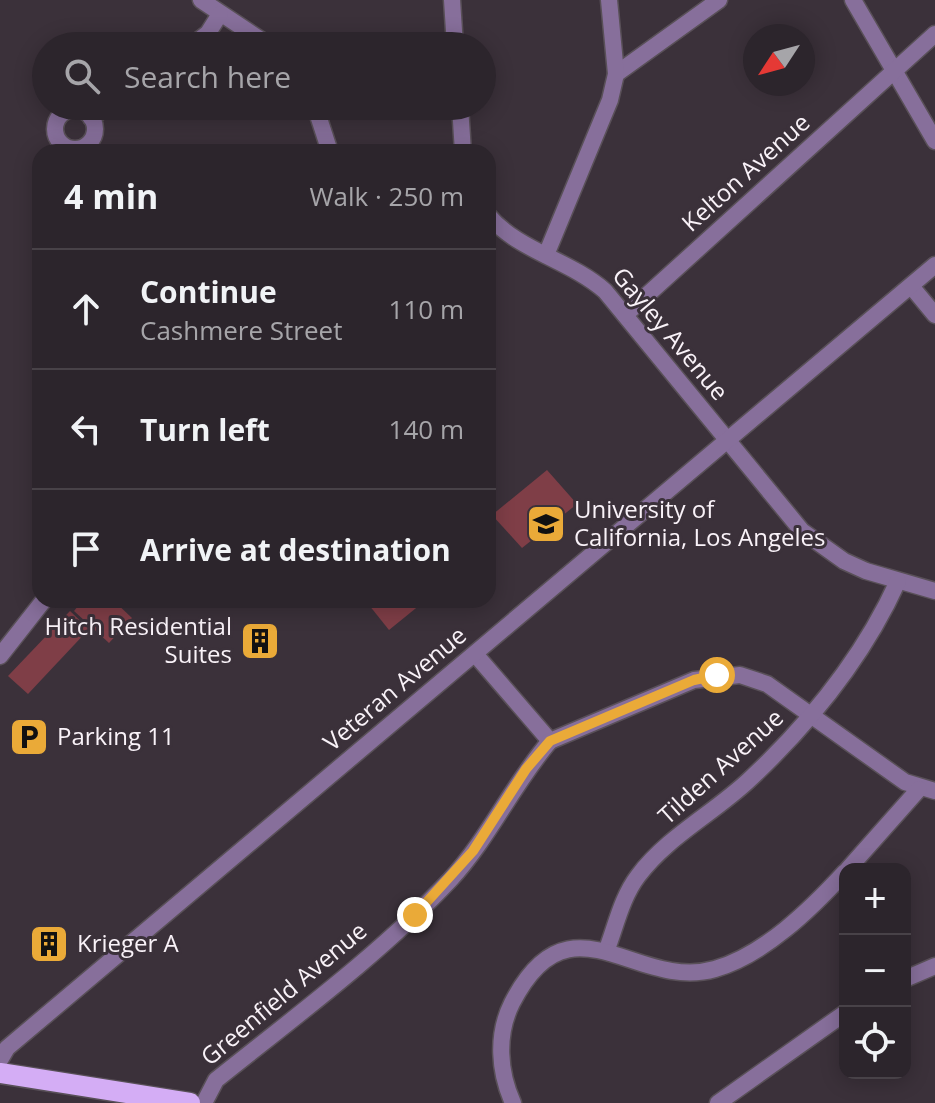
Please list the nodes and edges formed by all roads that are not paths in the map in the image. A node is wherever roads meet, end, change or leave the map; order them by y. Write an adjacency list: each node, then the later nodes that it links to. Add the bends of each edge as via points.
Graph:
1 (201, 0): 6 (street)
2 (452, 0): 9 (street)
3 (609, 0): 12 (street)
4 (719, 0): 12 (street)
5 (853, 0): 11 (street)
6 (220, 14): 7 (street); 8 (street)
7 (209, 32)
8 (248, 32)
9 (454, 32)
10 (935, 34): 11 (street, Kelton Avenue)
11 (895, 72): 15 (street); 22 (street, Kelton Avenue)
12 (616, 74): 19 (street, via 601,125)
13 (320, 120): 16 (street)
14 (461, 120): 17 (street)
15 (935, 141)
16 (327, 144)
17 (462, 144)
18 (496, 222): 19 (street, Gayley Avenue)
19 (546, 255): 22 (street, Gayley Avenue, via 586,274)
20 (935, 265): 21 (street, Veteran Avenue)
21 (911, 286): 23 (street); 24 (street, Veteran Avenue)
22 (625, 315): 24 (street, Gayley Avenue)
23 (935, 315)
24 (728, 441): 25 (street, Gayley Avenue, via 819,545 866,571); 28 (street, Veteran Avenue)
25 (898, 581): 26 (street, Gayley Avenue); 30 (street, Tilden Avenue, via 857,657)
26 (935, 591)
27 (38, 608): 29 (street)
28 (475, 654): 31 (street); 39 (street, Veteran Avenue, via 7,1048)
29 (0, 656)
30 (814, 715): 31 (street, via 767,684 740,675 717,675); 32 (street); 35 (street, Tilden Avenue, via 638,877)
31 (550, 741): 42 (street, Greenfield Avenue, via 452,878 358,964 216,1080)
32 (927, 790): 33 (street)
33 (853, 863)
34 (839, 877): 35 (street, via 794,920 745,956 713,970 685,974 658,969)
35 (607, 949): 43 (street, via 558,953 520,988 508,1011 500,1063)
36 (935, 966): 37 (street)
37 (911, 976)
38 (839, 1017): 44 (street)
39 (0, 1060)
40 (0, 1073): 41 (main road)
41 (190, 1103)
42 (204, 1103)
43 (513, 1103)
44 (718, 1103)

